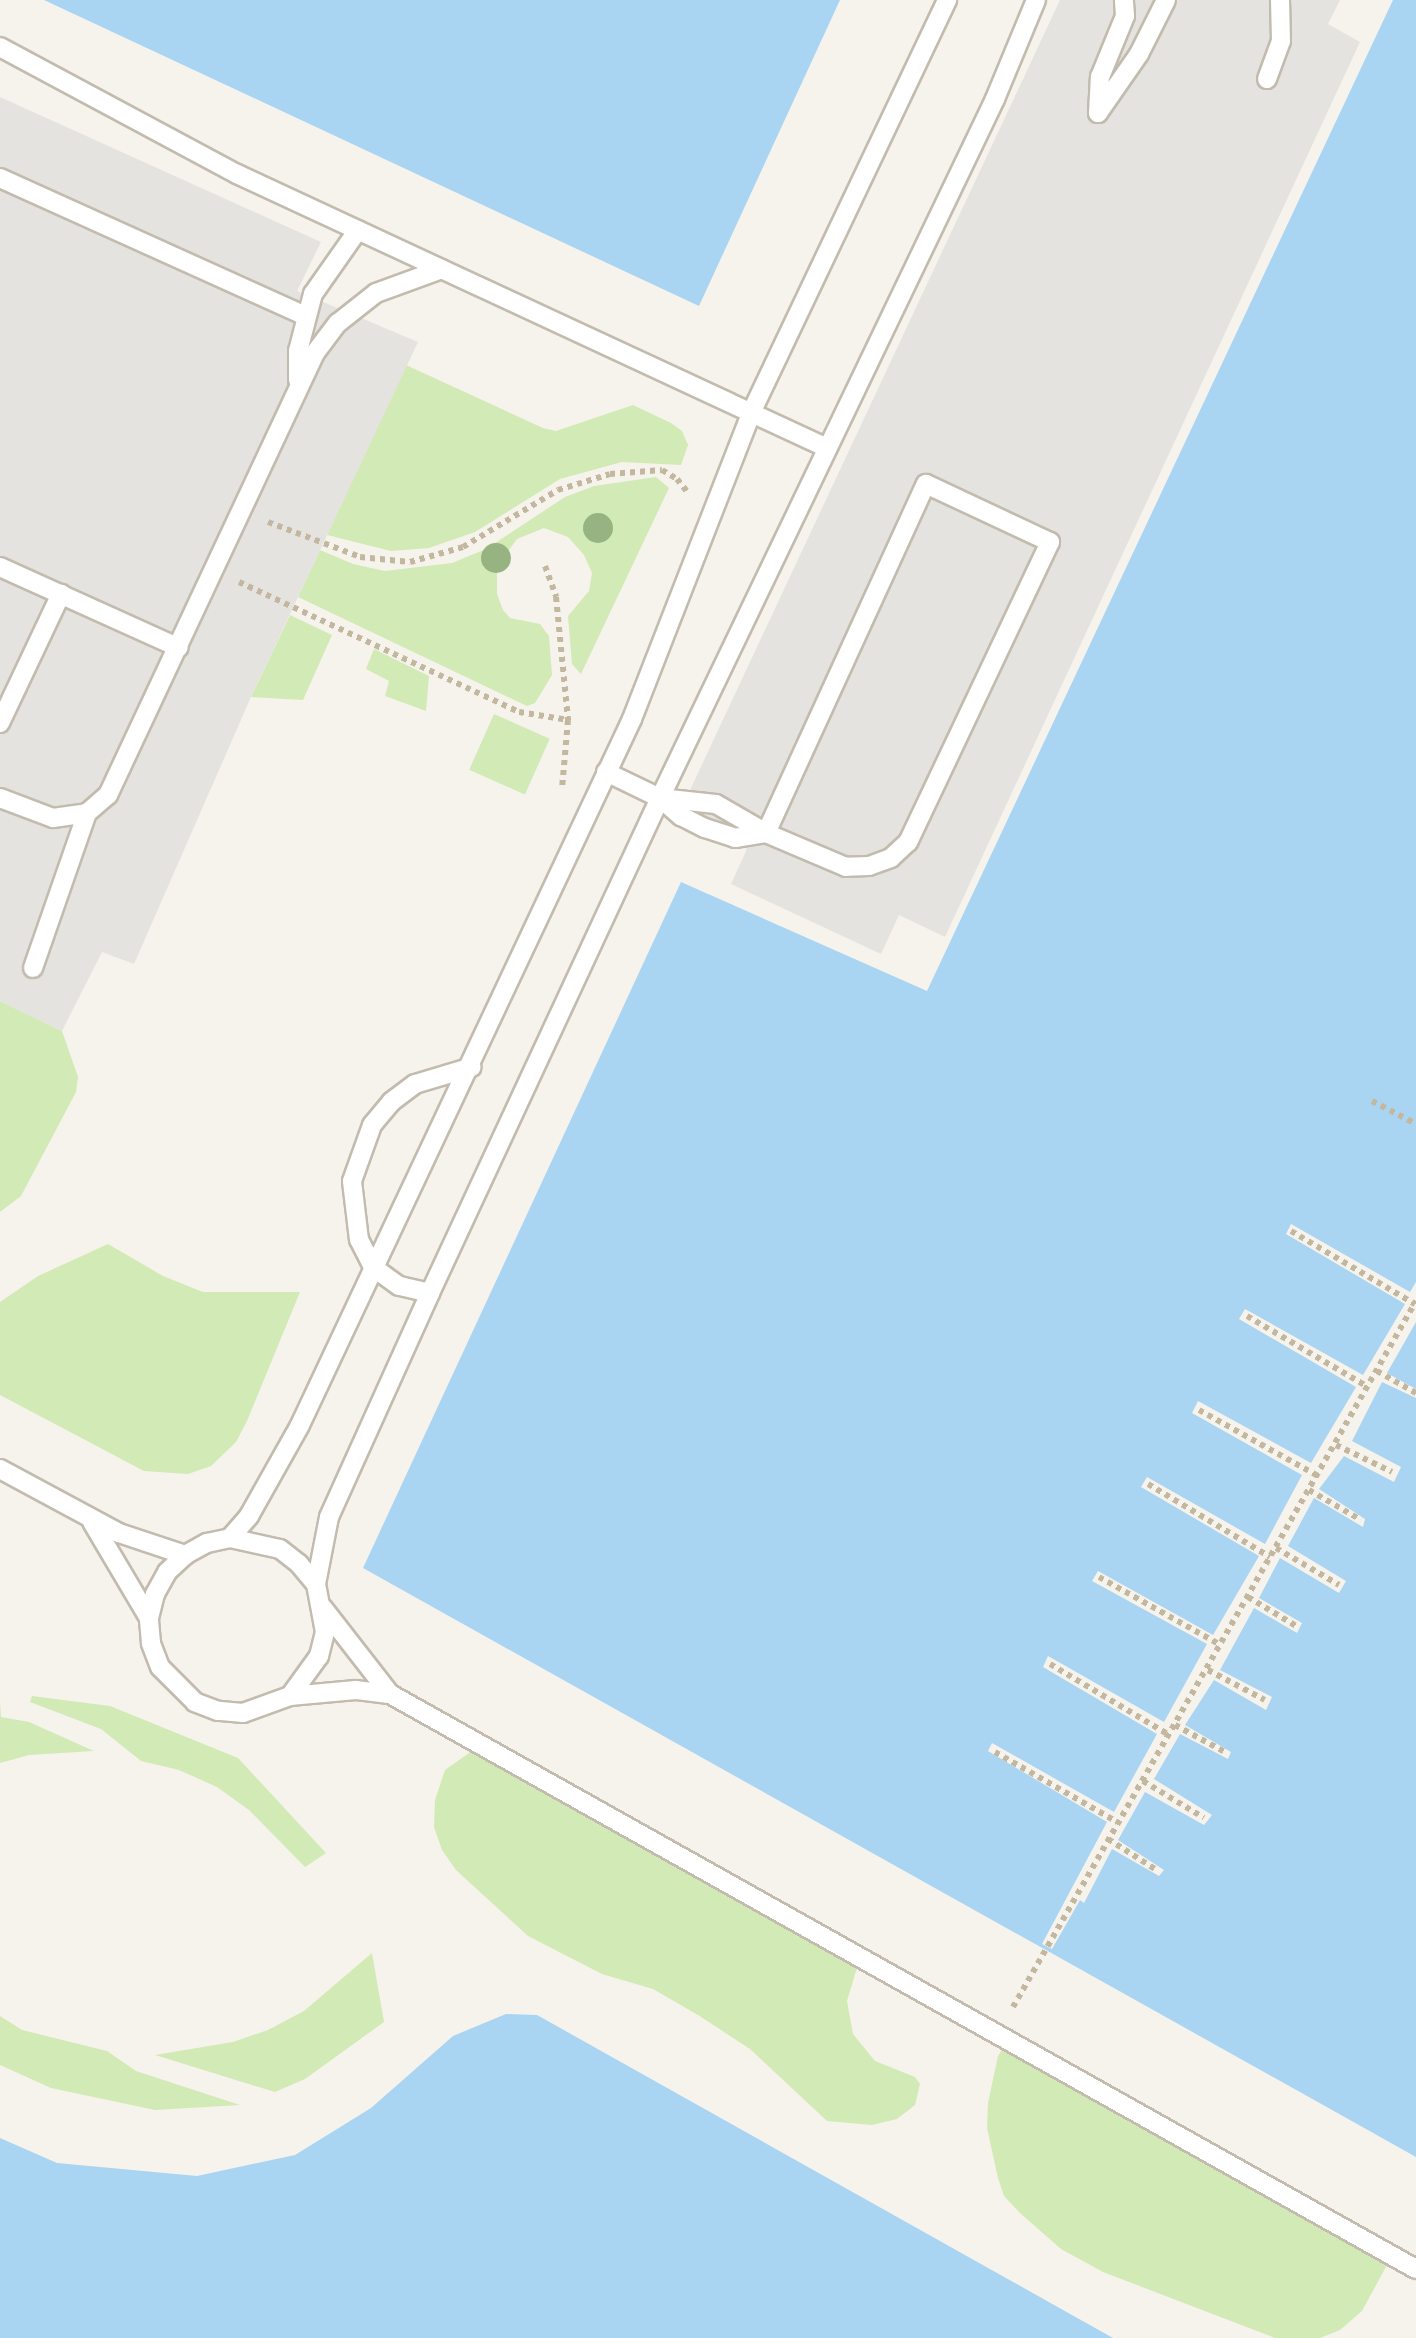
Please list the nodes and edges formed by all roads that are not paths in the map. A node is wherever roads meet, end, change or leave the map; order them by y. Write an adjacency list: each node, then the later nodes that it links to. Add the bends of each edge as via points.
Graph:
1 (947, 0): 13 (lane)
2 (1036, 0): 14 (lane)
3 (1124, 0): 4 (lane, via 1125,16 1100,77 1098,114)
4 (1166, 0)
5 (1280, 0): 7 (lane, via 1280,41)
6 (0, 47): 9 (lane, via 168,140)
7 (1267, 78)
8 (0, 178): 11 (lane)
9 (358, 230): 10 (lane); 11 (lane, via 324,274)
10 (442, 270): 12 (lane, via 352,310 315,353); 13 (lane)
11 (304, 316): 12 (lane)
12 (298, 386): 17 (lane)
13 (752, 411): 14 (lane); 19 (lane)
14 (828, 448): 21 (lane)
15 (0, 566): 16 (lane)
16 (61, 594): 17 (lane); 18 (lane)
17 (179, 648): 22 (lane, via 108,795)
18 (0, 723)
19 (606, 772): 21 (lane); 25 (lane)
20 (0, 798): 22 (lane, via 53,818)
21 (660, 798): 23 (lane, via 716,804); 23 (lane, via 719,833); 27 (lane)
22 (87, 814): 24 (lane)
23 (766, 833): 23 (lane, via 846,868 891,858 908,842 1050,542 926,484)
24 (34, 968)
25 (472, 1067): 26 (lane); 26 (lane, via 415,1084 372,1125 358,1152 352,1196 359,1240)
26 (373, 1267): 27 (lane, via 399,1286); 30 (lane, via 265,1494)
27 (430, 1293): 32 (lane, via 329,1518)
28 (0, 1468): 29 (lane)
29 (89, 1517): 31 (lane); 34 (lane)
30 (230, 1538): 31 (lane); 32 (lane, via 280,1548)
31 (185, 1555): 34 (lane, via 167,1572)
32 (316, 1584): 33 (lane)
33 (323, 1607): 35 (lane); 36 (lane, via 319,1656)
34 (149, 1618): 36 (lane, via 160,1667 195,1702 243,1712)
35 (390, 1694): 36 (lane); 37 (lane)
36 (290, 1696)
37 (1416, 2270)

